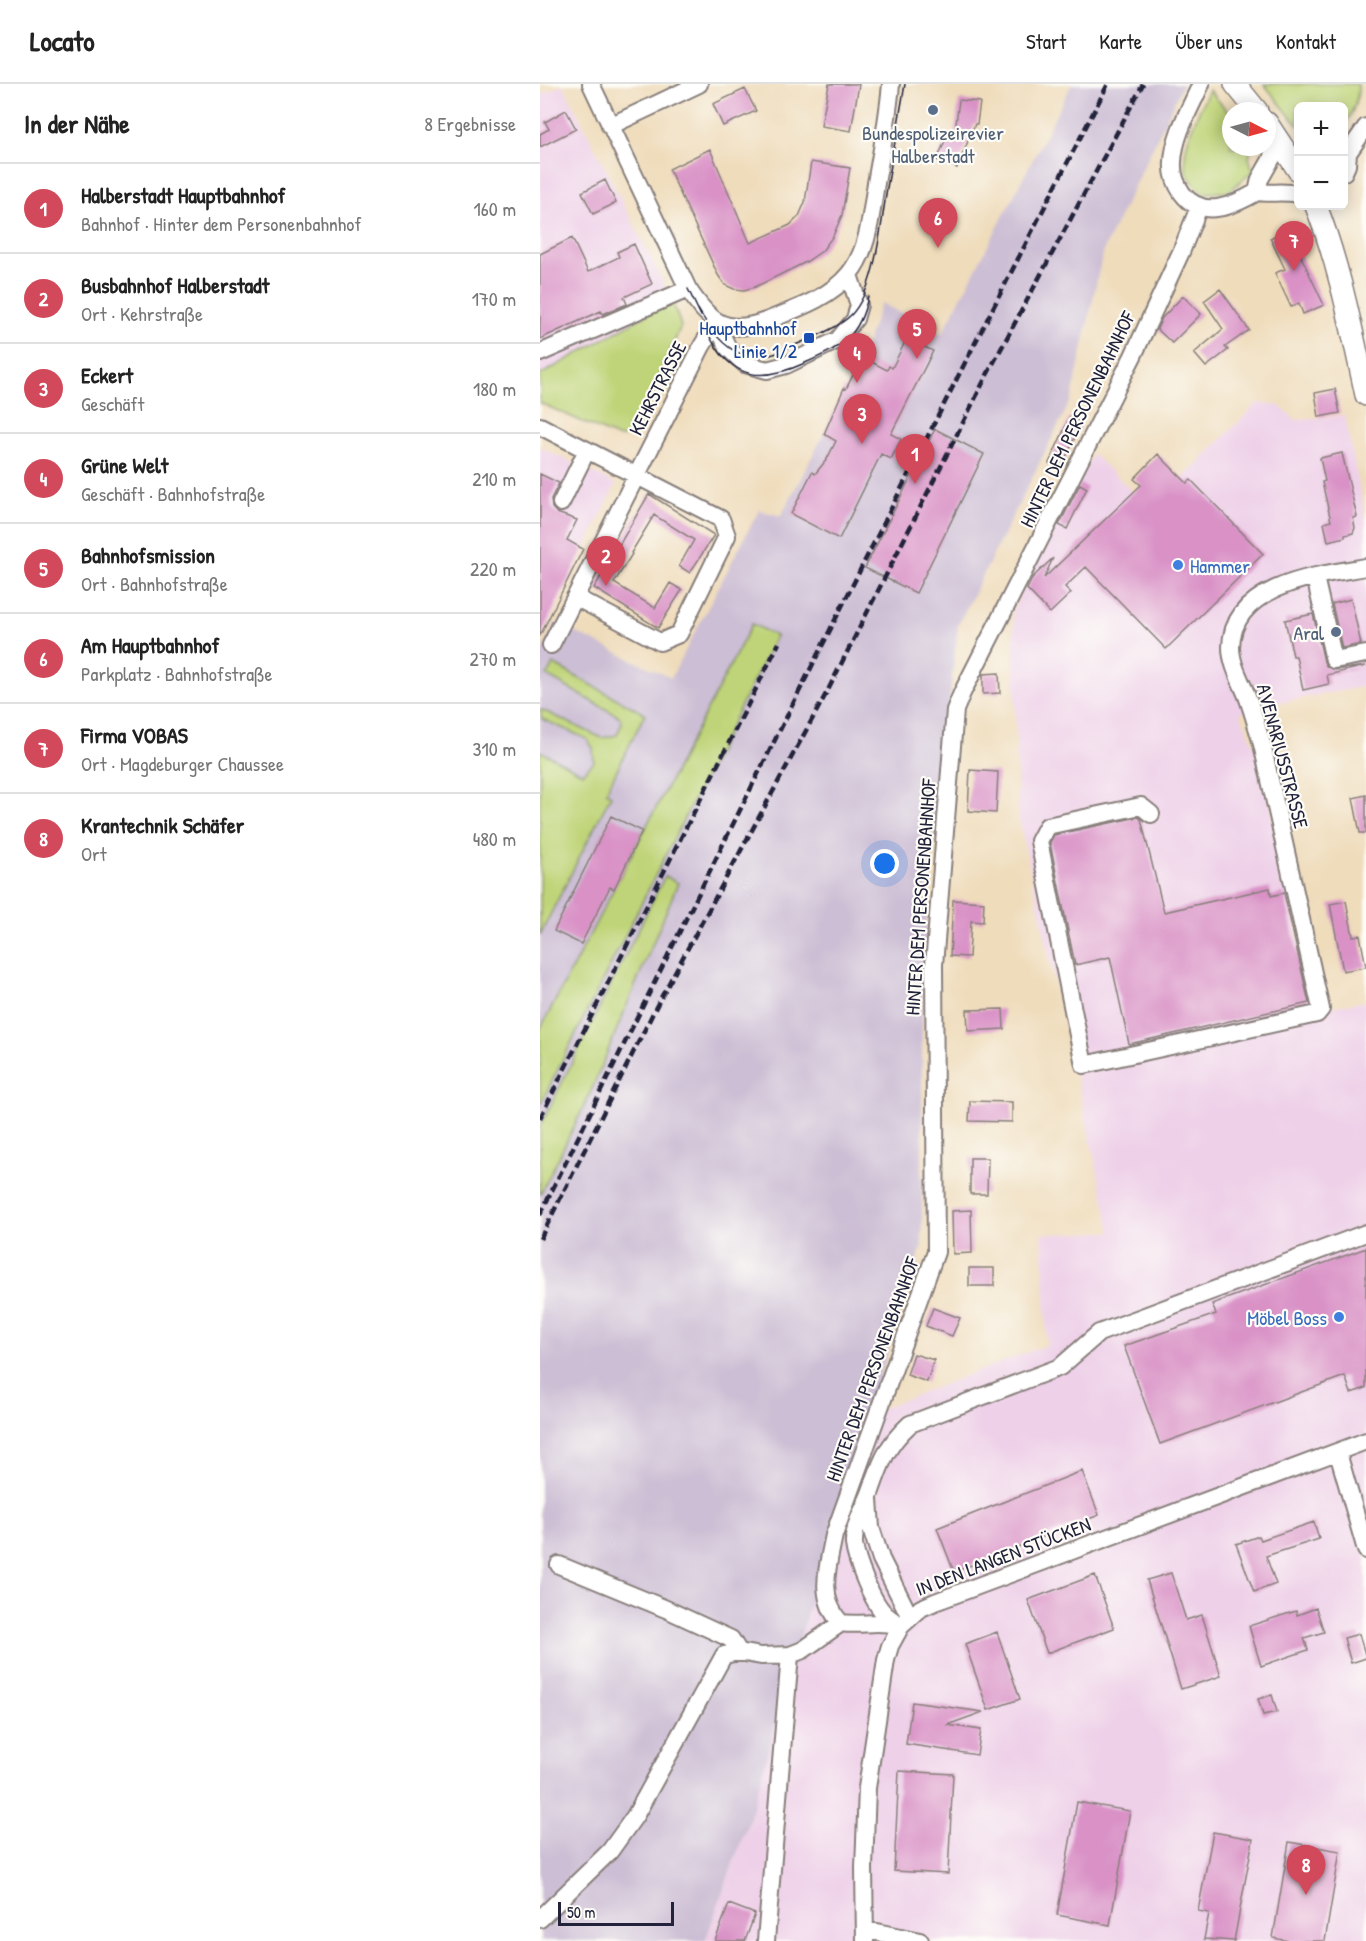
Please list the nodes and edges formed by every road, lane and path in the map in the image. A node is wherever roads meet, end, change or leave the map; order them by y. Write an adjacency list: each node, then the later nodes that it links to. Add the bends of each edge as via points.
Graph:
1 (591, 84): 7 (street)
2 (699, 84): 7 (street)
3 (891, 84): 16 (street, via 869,222 861,253)
4 (1201, 84): 14 (street, via 1179,135 1173,163 1180,190)
5 (1235, 84): 6 (main road)
6 (1251, 102)
7 (610, 126): 17 (street)
8 (1366, 127): 10 (street)
9 (1281, 138): 11 (main road); 12 (street)
10 (1348, 150)
11 (1294, 161)
12 (1257, 192): 13 (street); 14 (street, via 1229,207)
13 (1294, 193)
14 (1199, 207): 38 (street, HINTER DEM PERSONENBAHNHOF, via 1133,356 955,710 934,965 936,1252 834,1535 826,1595 831,1613)
15 (1322, 212): 20 (main road)
16 (849, 275): 18 (street, via 828,292 759,323 739,328); 18 (street, via 859,305 855,319 838,340 786,365 767,370 746,364 728,348)
17 (688, 289): 18 (street); 19 (street)
18 (716, 323): 23 (street, KEHRSTRASSE)
19 (540, 353)
20 (1366, 395)
21 (540, 426): 22 (street)
22 (587, 450): 23 (street); 24 (street)
23 (637, 474): 27 (street, KEHRSTRASSE); 27 (street, via 721,519 727,536 703,587 679,634 660,642)
24 (561, 503)
25 (1366, 567): 26 (street, AVENARIUSSTRASSE)
26 (1314, 576): 29 (street, via 1334,660); 30 (street, AVENARIUSSTRASSE, via 1252,601 1236,627 1231,648 1262,744 1322,1009 1317,1014 1084,1065 1039,841 1047,826 1141,806)
27 (575, 597): 28 (street, KEHRSTRASSE)
28 (551, 645)
29 (1366, 654)
30 (1151, 814)
31 (1366, 1233): 34 (street, via 1099,1333 1060,1367 910,1424 894,1438)
32 (1366, 1441): 33 (street, IN DEN LANGEN STÜCKEN)
33 (1338, 1453): 35 (street); 37 (street, IN DEN LANGEN STÜCKEN, via 935,1602)
34 (869, 1495): 37 (street, via 871,1528); 37 (street, via 854,1543 859,1563 885,1615)
35 (1366, 1550)
36 (559, 1565): 39 (street, via 730,1639)
37 (905, 1621): 38 (street); 42 (street, via 886,1660 871,1757 865,1818)
38 (841, 1623): 40 (street)
39 (739, 1652): 40 (street); 41 (street, via 724,1655 635,1816 610,1851)
40 (790, 1655): 43 (street)
41 (540, 1919)
42 (865, 1936): 44 (street, via 877,1932)
43 (766, 1941)
44 (920, 1941)

